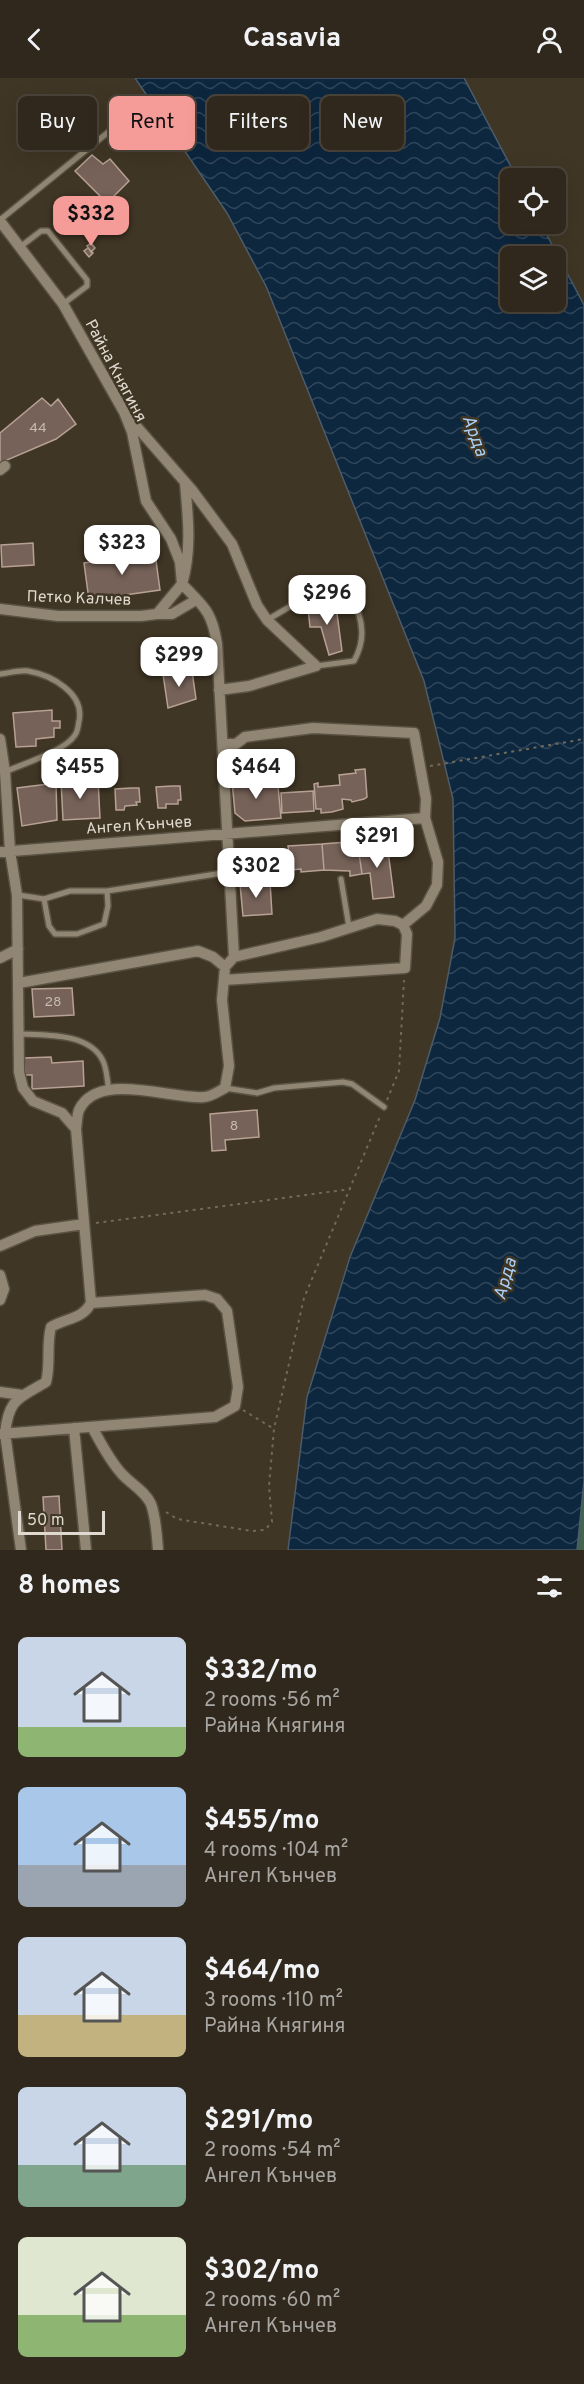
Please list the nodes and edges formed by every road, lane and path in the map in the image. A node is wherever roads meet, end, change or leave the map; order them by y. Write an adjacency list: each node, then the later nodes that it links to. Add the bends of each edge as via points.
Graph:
1 (109, 132): 2 (lane)
2 (0, 220): 3 (street, Райна Княгиня)
3 (20, 247): 4 (street, Райна Княгиня); 4 (lane, via 41,231 48,231 87,280 87,286)
4 (63, 304): 5 (street, Райна Княгиня)
5 (124, 412): 6 (street); 7 (street, Райна Княгиня, via 146,501 171,539 180,562)
6 (185, 483): 7 (street, via 189,546); 11 (street, via 232,544)
7 (182, 584): 8 (street); 10 (street)
8 (196, 600): 10 (street, Петко Калчев, via 172,614); 14 (street, via 209,612 214,625)
9 (0, 609): 10 (street, Петко Калчев, via 58,616)
10 (156, 614)
11 (267, 620): 12 (street); 12 (lane, via 320,589 348,593 362,622 361,649 354,661)
12 (316, 666): 14 (street, via 249,686)
13 (0, 675): 19 (lane, via 25,670 47,676 67,688 80,716 76,734 64,746)
14 (219, 690): 17 (street)
15 (0, 739): 19 (street)
16 (584, 739): 18 (path)
17 (223, 744): 20 (street, via 313,728 414,733 426,799); 21 (street)
18 (442, 764)
19 (5, 772): 22 (street)
20 (425, 818): 21 (street, Ангел Кънчев); 28 (street, via 438,862 438,885 426,906)
21 (227, 834): 22 (street, Ангел Кънчев); 23 (street)
22 (5, 851): 26 (street)
23 (229, 872): 25 (lane); 31 (street)
24 (341, 879): 29 (lane)
25 (107, 891): 27 (lane, via 70,891); 27 (lane, via 104,924 77,934 55,934 49,926)
26 (17, 895): 27 (lane); 30 (street)
27 (44, 899)
28 (403, 925): 29 (street, via 376,919); 34 (street, via 407,934)
29 (349, 927): 31 (street)
30 (18, 949): 32 (street); 36 (street)
31 (234, 957): 33 (street)
32 (0, 958)
33 (225, 967): 35 (street); 36 (street, via 198,951)
34 (405, 968): 35 (street); 40 (path, via 399,1071)
35 (224, 980): 38 (street, via 223,1021 229,1066)
36 (19, 983): 37 (street)
37 (20, 1034): 39 (lane, via 84,1042 103,1060); 41 (street, via 19,1072 23,1088 33,1101 62,1113)
38 (225, 1088): 39 (street, via 206,1098 135,1089); 40 (lane, via 257,1093 343,1082)
39 (110, 1091): 41 (street, via 92,1095 79,1111)
40 (384, 1107): 42 (path)
41 (76, 1129): 43 (street)
42 (351, 1189): 43 (path); 53 (path, via 304,1298)
43 (84, 1224): 44 (street, via 34,1232); 47 (street)
44 (0, 1246)
45 (0, 1275): 46 (street, via 4,1289)
46 (0, 1300)
47 (91, 1303): 49 (street, via 81,1316 51,1327 46,1382); 50 (street, via 205,1295 218,1299 227,1311 238,1387)
48 (0, 1392): 49 (street)
49 (22, 1395): 54 (street, via 7,1414)
50 (235, 1406): 51 (street, via 215,1418); 53 (path)
51 (92, 1426): 52 (street); 55 (street, via 106,1453)
52 (74, 1428): 54 (street); 57 (street)
53 (274, 1429): 55 (path, via 269,1486 272,1522 265,1530 177,1520)
54 (2, 1434): 56 (street)
55 (150, 1502): 58 (street)
56 (20, 1550)
57 (86, 1550)
58 (158, 1550)

